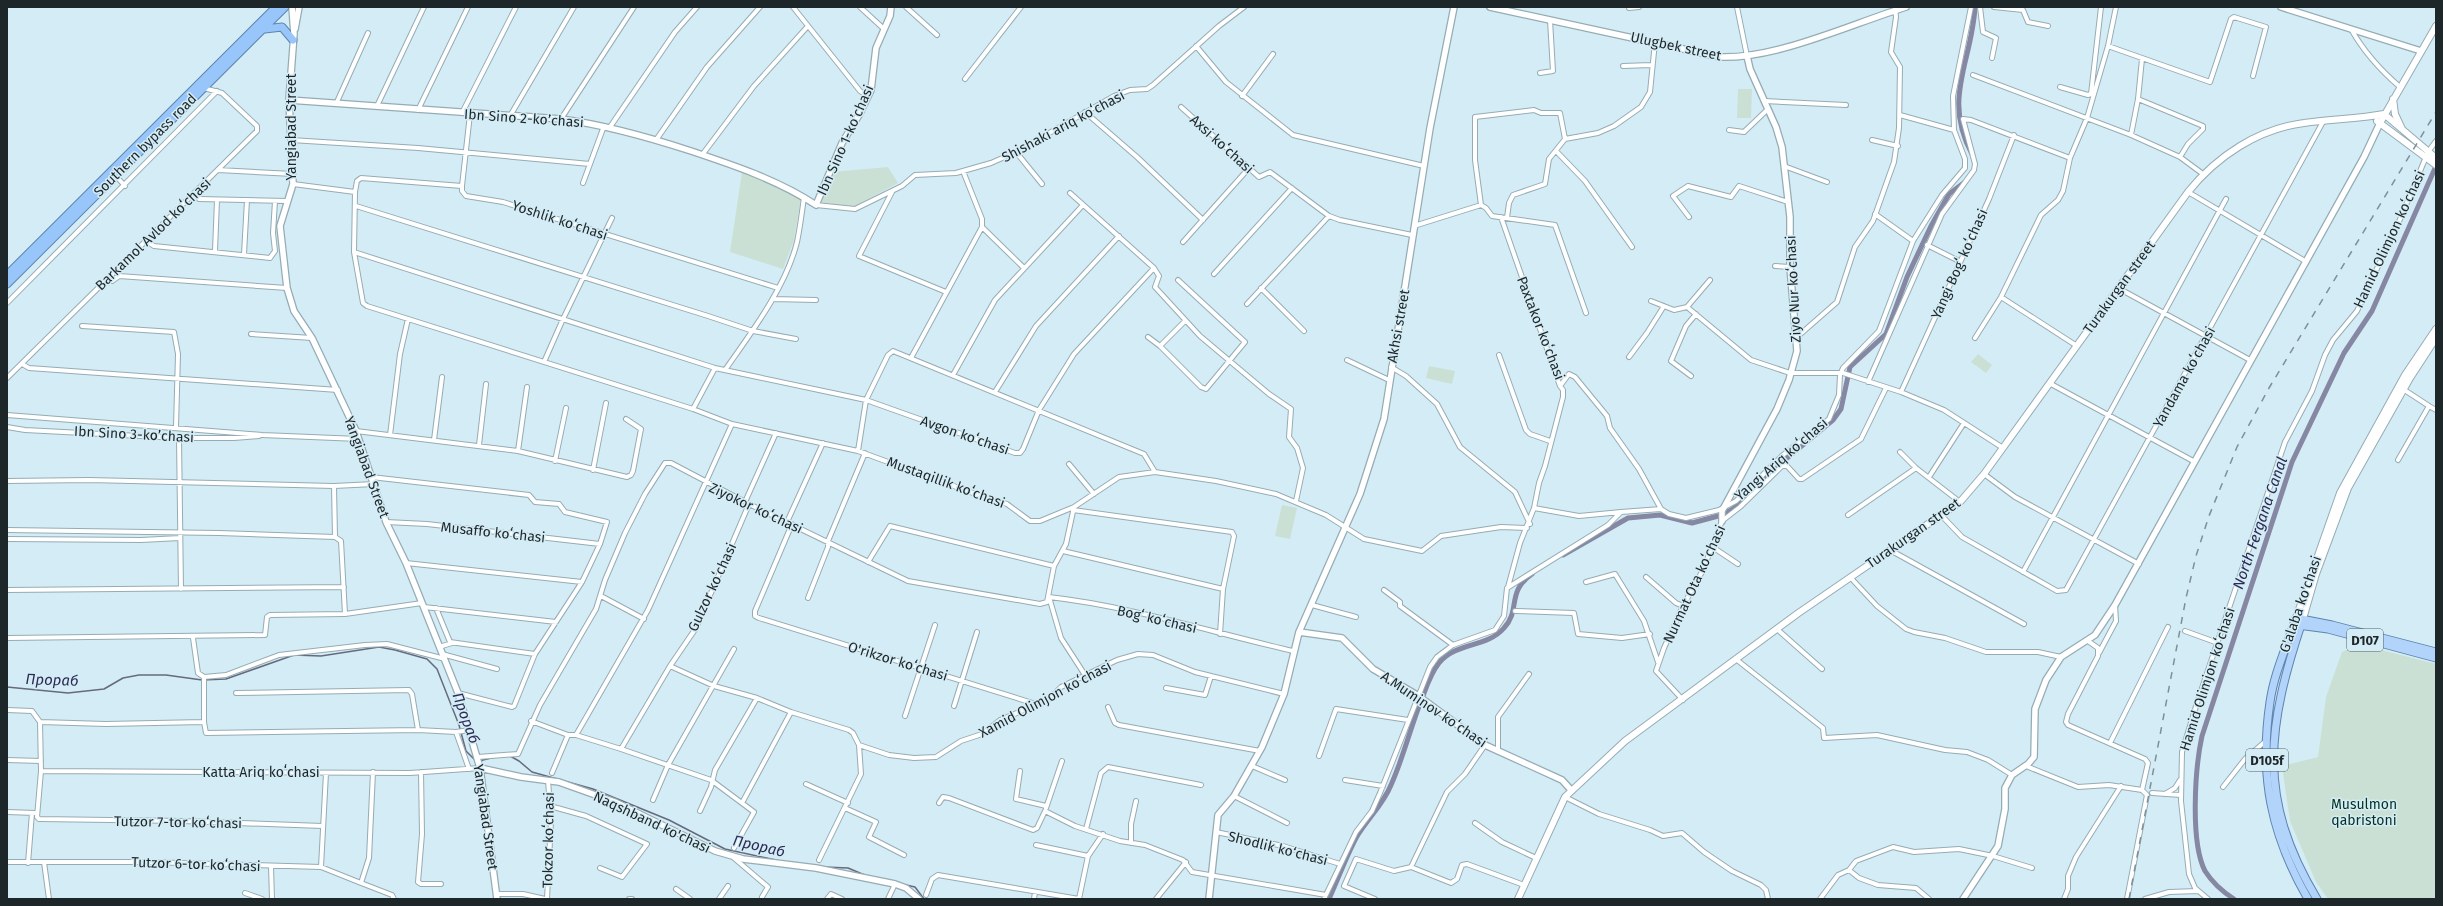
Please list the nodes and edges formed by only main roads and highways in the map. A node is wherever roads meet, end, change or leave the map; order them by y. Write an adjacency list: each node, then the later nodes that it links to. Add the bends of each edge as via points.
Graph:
1 (276, 7): 14 (highway, Southern bypass road)
2 (285, 7): 4 (highway, Southern bypass road)
3 (2436, 26): 6 (main road)
4 (262, 29): 5 (highway, via 282,27); 15 (highway, Southern bypass road)
5 (294, 37)
6 (2393, 99): 7 (main road); 10 (main road, via 2395,114)
7 (2384, 114): 8 (main road, Turakurgan street); 9 (main road); 10 (main road)
8 (2370, 117): 9 (main road); 22 (main road, Turakurgan street, via 2296,124 2268,132 2228,153 2202,174 2051,384 1960,502 1850,577 1625,741 1565,797)
9 (2380, 123): 11 (main road)
10 (2404, 132): 11 (main road)
11 (2427, 156): 12 (main road); 13 (main road)
12 (2436, 158)
13 (2436, 166)
14 (7, 275)
15 (7, 284)
16 (2436, 329): 18 (main road, G'alaba ko'chasi / D105f, via 2412,363 2340,493)
17 (2436, 338): 18 (main road, G'alaba ko'chasi / D105f, via 2403,389 2348,488)
18 (2329, 529): 19 (main road, G'alaba ko'chasi / D105f)
19 (2298, 622): 20 (main road, D107); 21 (main road, D107); 23 (main road, G'alaba ko'chasi / D105f, via 2284,650 2270,702 2267,780 2271,814 2285,853); 24 (main road, G'alaba ko'chasi / D105f, via 2278,704 2274,778 2283,828)
20 (2436, 652)
21 (2436, 658)
22 (1518, 899)
23 (2308, 899)
24 (2317, 899)

